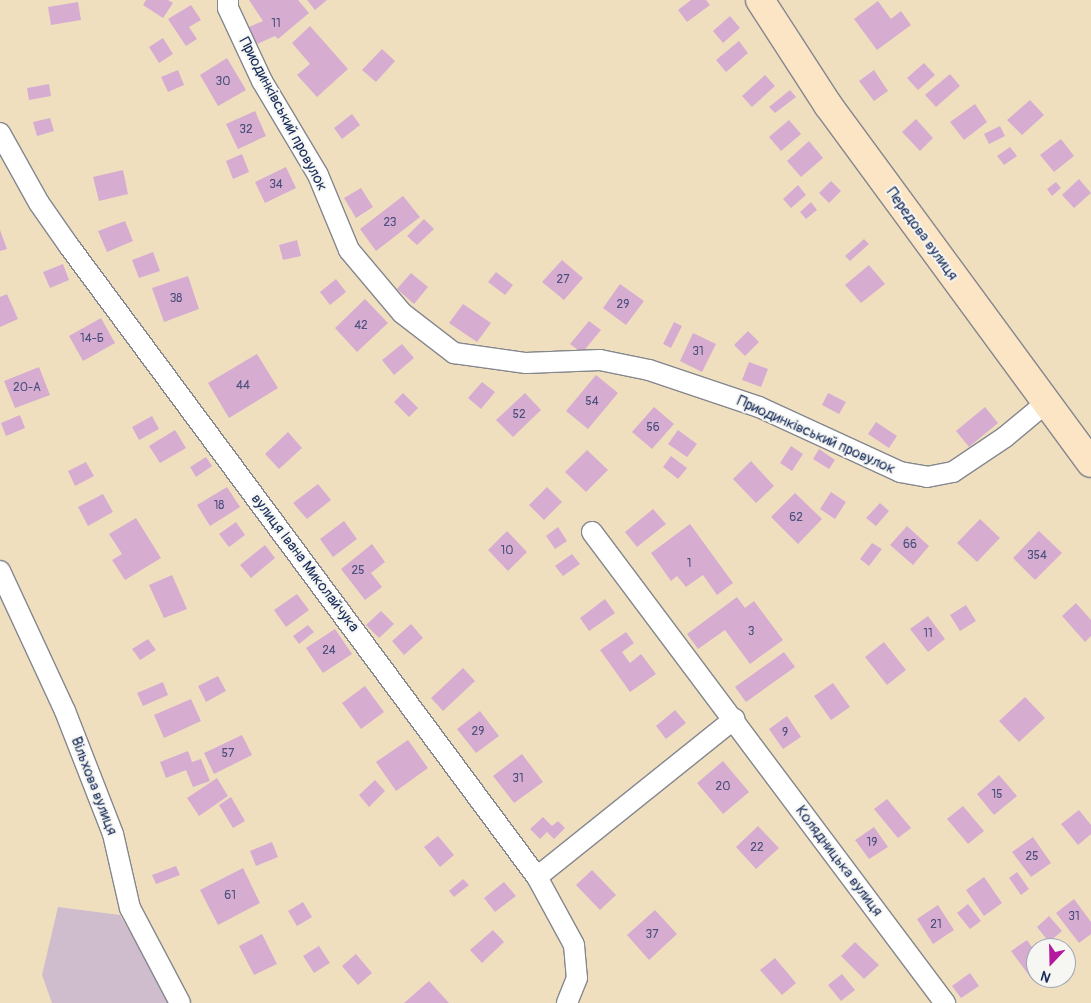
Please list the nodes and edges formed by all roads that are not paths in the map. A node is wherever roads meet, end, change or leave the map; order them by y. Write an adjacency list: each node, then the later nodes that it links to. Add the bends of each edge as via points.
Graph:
1 (228, 0): 4 (street, Приодинківський провулок, via 228,8 262,81 318,176 349,250 402,313 454,353 526,363 600,360 649,370 759,407 900,472 927,476 953,472 1005,437)
2 (760, 0): 4 (street, Передова вулиця, via 828,105)
3 (0, 133): 9 (street, вулиця Івана Миколайчука, via 39,203 69,246)
4 (1046, 403): 5 (street, Передова вулиця)
5 (1091, 463)
6 (592, 532): 8 (street, Колядницька вулиця)
7 (0, 571): 10 (street, Вільхова вулиця, via 64,711 113,834 130,908)
8 (734, 719): 9 (street); 12 (street, Колядницька вулиця)
9 (537, 877): 11 (street, вулиця Івана Миколайчука, via 574,945 577,978)
10 (180, 1003)
11 (567, 1003)
12 (945, 1003)

